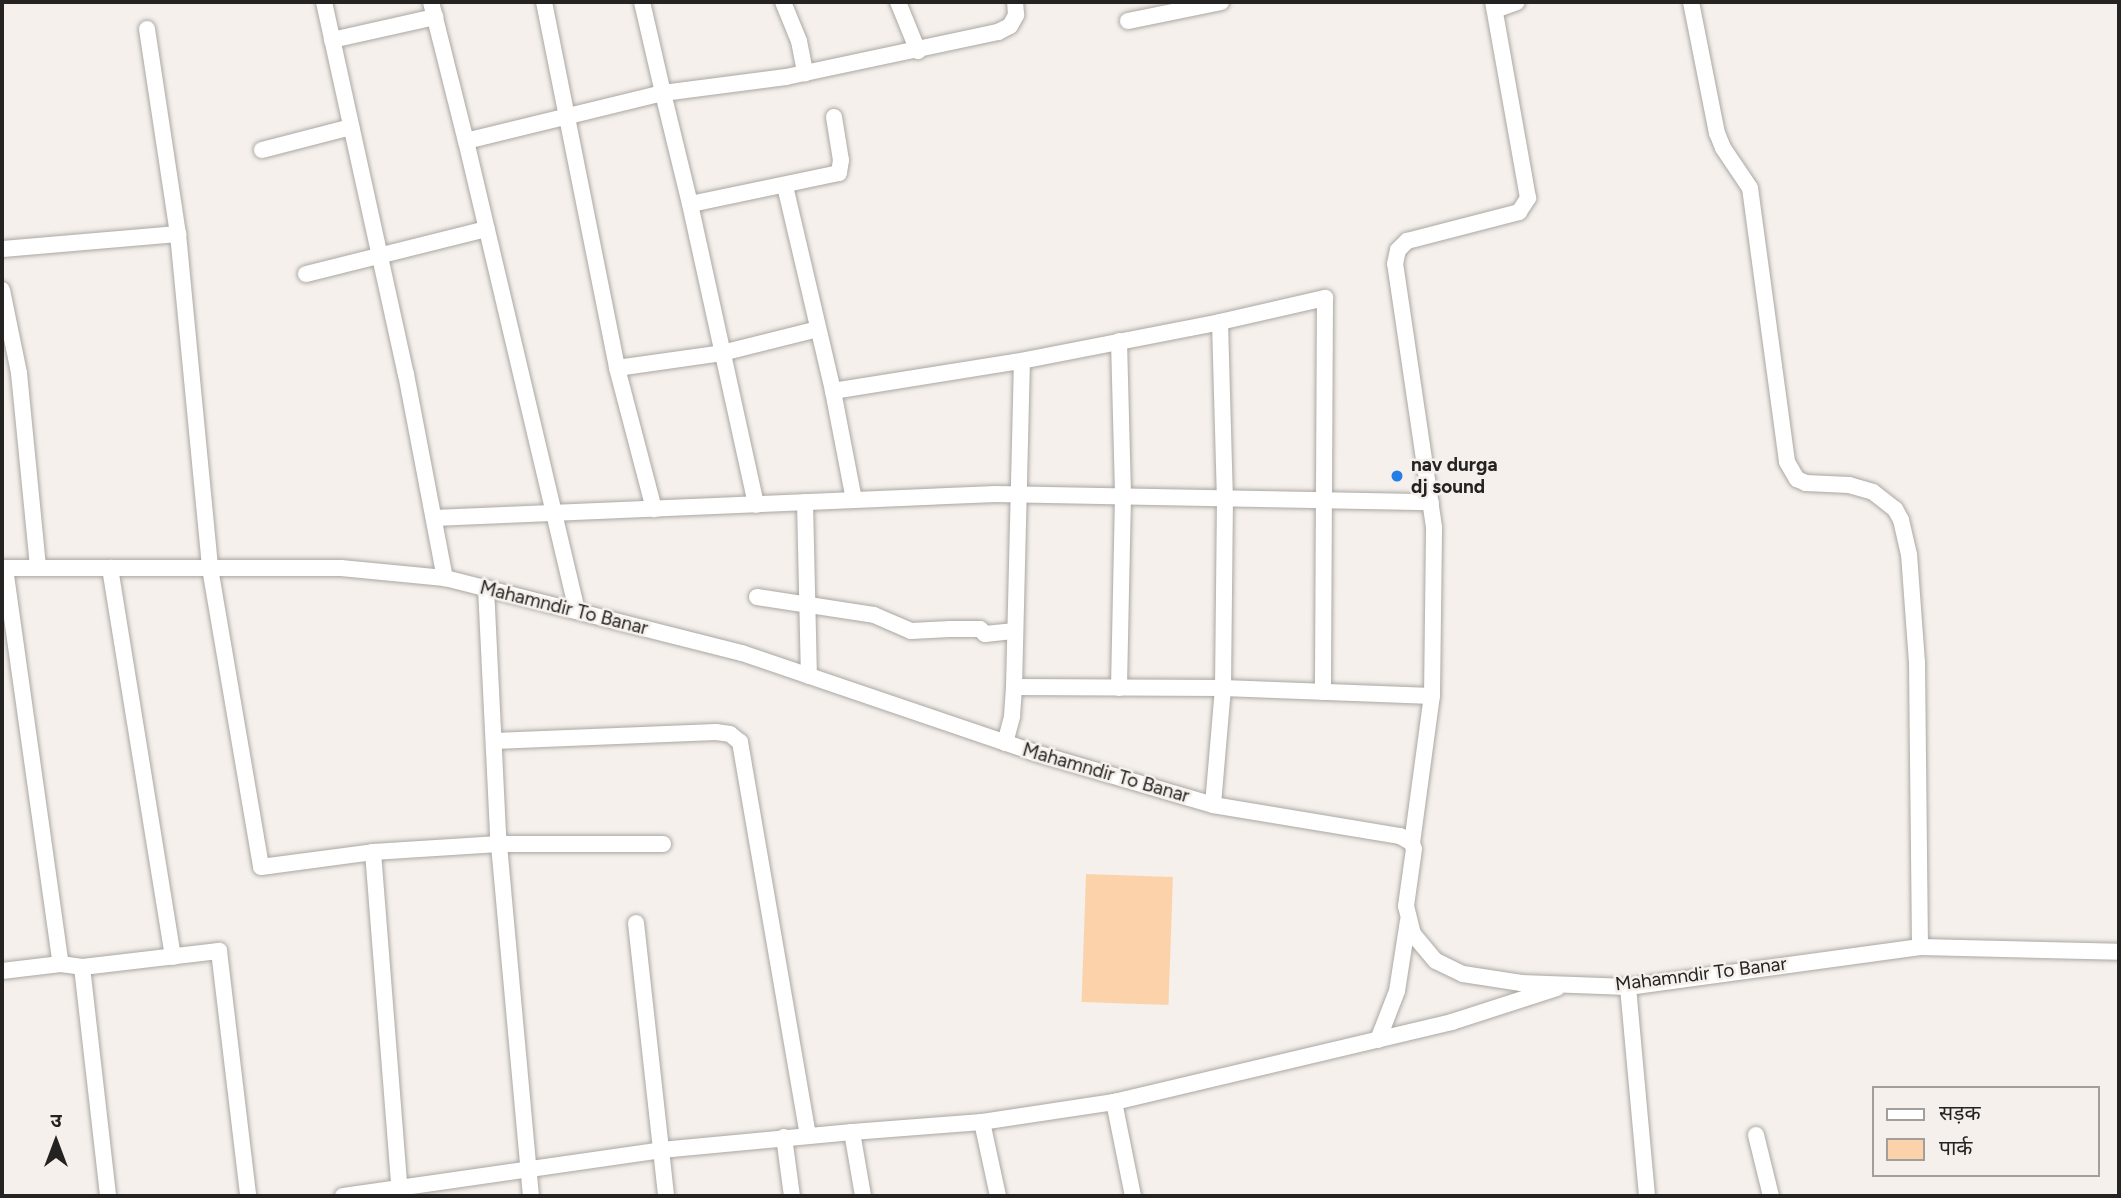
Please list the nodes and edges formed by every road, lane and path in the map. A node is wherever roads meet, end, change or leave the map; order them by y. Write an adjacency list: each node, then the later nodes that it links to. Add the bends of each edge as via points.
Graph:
1 (324, 2): 14 (street)
2 (544, 2): 18 (street)
3 (642, 2): 17 (street)
4 (783, 2): 16 (street, via 799,41)
5 (898, 2): 15 (street)
6 (1015, 2): 15 (street, via 1016,15 1010,26)
7 (1221, 2): 12 (street)
8 (1517, 2): 10 (street)
9 (1691, 2): 74 (street, via 1717,133 1750,188 1780,421 1791,472 1805,483 1863,487 1884,499 1901,520 1909,554 1917,662)
10 (1494, 6): 44 (street, via 1528,198 1519,212 1407,241 1398,250 1395,264)
11 (433, 10): 14 (street); 21 (street)
12 (1128, 21)
13 (147, 29): 26 (street)
14 (332, 40): 20 (street)
15 (918, 51): 16 (street)
16 (805, 73): 17 (street)
17 (663, 93): 18 (street); 24 (street)
18 (569, 116): 21 (street); 36 (street)
19 (834, 117): 23 (street, via 839,173)
20 (351, 127): 22 (street); 28 (street)
21 (466, 141): 25 (street)
22 (262, 150)
23 (785, 186): 24 (street); 32 (street)
24 (690, 204): 34 (street)
25 (486, 229): 28 (street); 47 (street)
26 (178, 234): 27 (street); 52 (street)
27 (2, 248)
28 (379, 257): 29 (street); 48 (street)
29 (306, 274)
30 (2, 290): 50 (street, via 19,373)
31 (1220, 322): 33 (street); 40 (street); 41 (street, via 1325,298)
32 (818, 329): 34 (street); 37 (street)
33 (1119, 341): 35 (street); 39 (street)
34 (722, 353): 36 (street); 45 (street)
35 (1022, 361): 37 (street); 38 (street)
36 (617, 368): 46 (street)
37 (833, 391): 42 (street)
38 (1020, 494): 39 (street); 42 (street); 58 (street)
39 (1123, 496): 40 (street); 61 (street)
40 (1225, 498): 41 (street); 62 (street)
41 (1324, 499): 44 (street); 63 (street)
42 (854, 500): 43 (street)
43 (805, 502): 45 (street); 56 (street)
44 (1431, 502): 64 (street)
45 (756, 505): 46 (street)
46 (654, 509): 47 (street)
47 (552, 514): 48 (street); 57 (street)
48 (433, 519): 53 (street)
49 (3, 568): 50 (street, Mahamndir To Banar); 77 (street)
50 (38, 568): 51 (street, Mahamndir To Banar)
51 (110, 568): 52 (street, Mahamndir To Banar); 76 (street)
52 (210, 568): 53 (street, Mahamndir To Banar, via 341,568); 71 (street, via 261,867)
53 (445, 578): 54 (street, Mahamndir To Banar)
54 (486, 588): 57 (street, Mahamndir To Banar); 65 (street)
55 (757, 597): 56 (street)
56 (808, 607): 58 (street, via 874,615 911,631); 59 (street)
57 (577, 611): 59 (street, Mahamndir To Banar, via 742,653)
58 (1015, 631): 60 (street)
59 (809, 676): 66 (street, Mahamndir To Banar)
60 (1014, 687): 61 (street); 66 (street)
61 (1119, 688): 62 (street)
62 (1223, 688): 63 (street); 67 (street)
63 (1323, 692): 64 (street)
64 (1432, 696): 68 (street)
65 (494, 741): 69 (street); 86 (street, via 716,732 730,733 740,742)
66 (1004, 743): 67 (street, Mahamndir To Banar)
67 (1213, 805): 68 (street, Mahamndir To Banar, via 1400,836)
68 (1412, 843): 72 (street)
69 (499, 844): 70 (street); 71 (street); 90 (street)
70 (663, 844)
71 (373, 852): 91 (street)
72 (1408, 921): 80 (street, Mahamndir To Banar, via 1424,951 1463,974); 82 (street, via 1397,991)
73 (636, 923): 89 (street)
74 (1920, 947): 75 (street, Mahamndir To Banar); 81 (street, Mahamndir To Banar)
75 (2119, 952)
76 (173, 957): 78 (street); 94 (street, via 219,951)
77 (61, 964): 78 (street); 79 (street)
78 (82, 967): 93 (street)
79 (2, 971)
80 (1570, 985): 81 (street, Mahamndir To Banar); 82 (street)
81 (1628, 987): 102 (street)
82 (1378, 1040): 83 (street)
83 (1114, 1102): 84 (street); 101 (street)
84 (982, 1122): 85 (street); 100 (street)
85 (852, 1132): 86 (street); 99 (street)
86 (808, 1134): 88 (street)
87 (1756, 1135): 92 (street)
88 (784, 1137): 89 (street); 98 (street)
89 (661, 1150): 90 (street); 97 (street)
90 (528, 1169): 91 (street); 96 (street)
91 (399, 1193): 95 (street)
92 (1770, 1194): 103 (street)
93 (108, 1196)
94 (248, 1196)
95 (343, 1196)
96 (531, 1196)
97 (666, 1196)
98 (792, 1196)
99 (863, 1196)
100 (999, 1196)
101 (1133, 1196)
102 (1647, 1196)
103 (1752, 1196)

